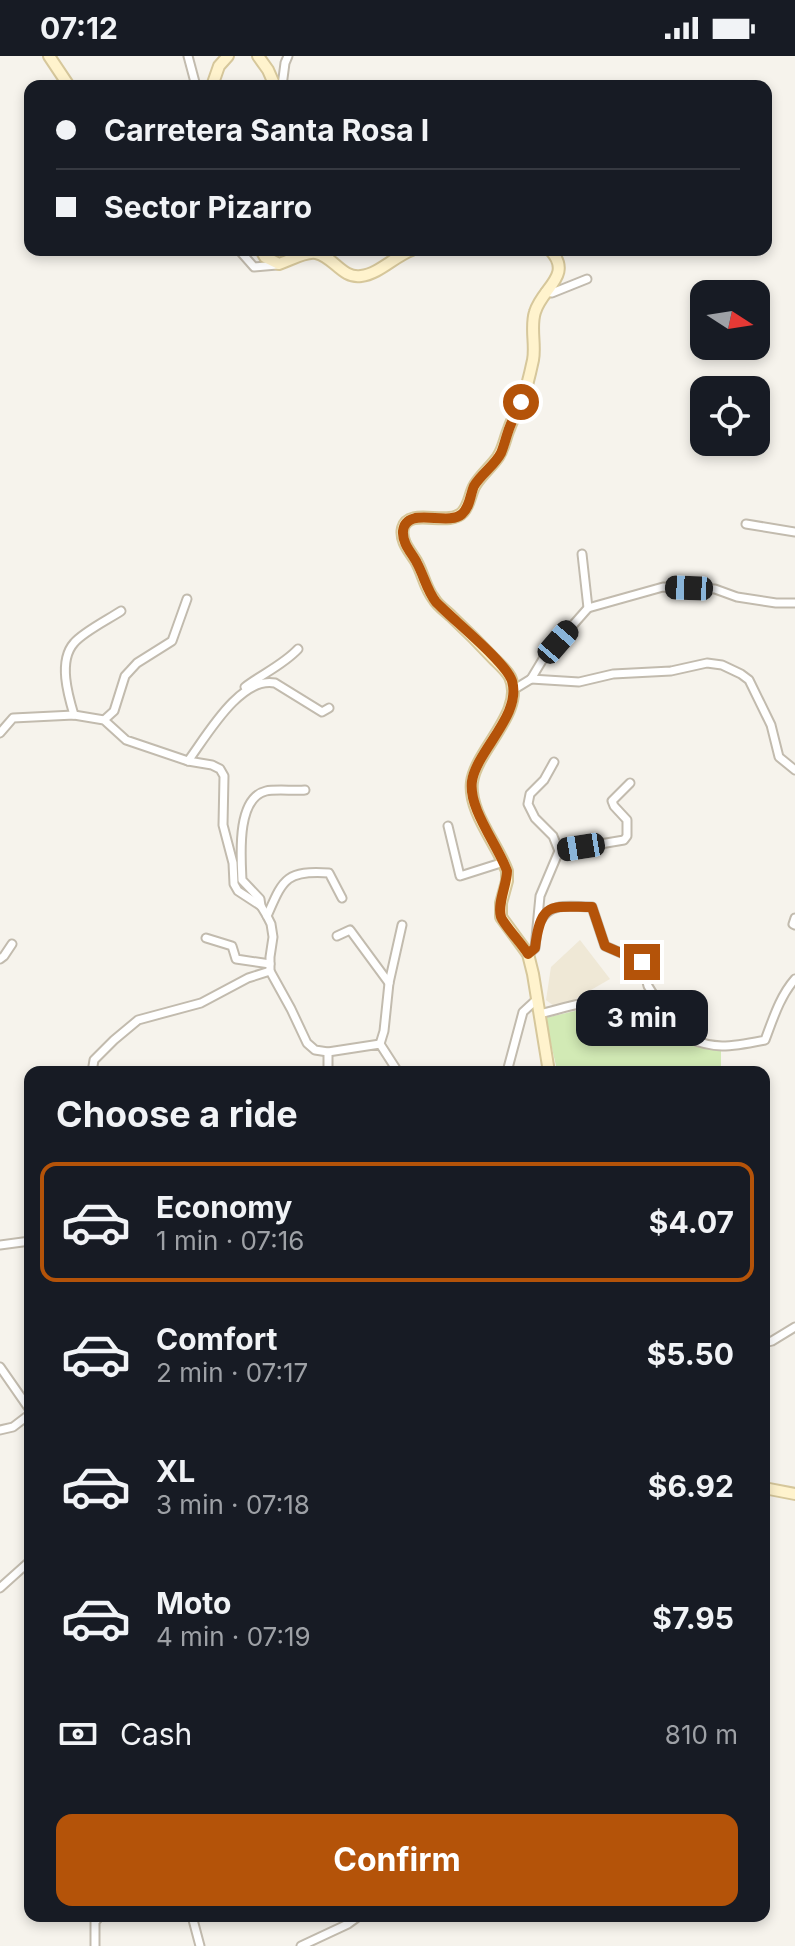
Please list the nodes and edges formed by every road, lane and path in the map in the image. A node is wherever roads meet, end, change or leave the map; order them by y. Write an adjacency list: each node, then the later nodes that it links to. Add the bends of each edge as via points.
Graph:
1 (49, 56): 6 (street)
2 (188, 56): 7 (street)
3 (228, 56): 8 (street)
4 (258, 56): 9 (street)
5 (288, 56): 10 (street)
6 (65, 80)
7 (194, 80)
8 (214, 80)
9 (272, 80)
10 (283, 80)
11 (244, 256): 17 (street, via 254,267)
12 (264, 256): 17 (street)
13 (299, 256): 17 (street)
14 (322, 256): 15 (street, via 359,277)
15 (402, 256)
16 (554, 256): 19 (street, via 559,271)
17 (279, 264)
18 (587, 279): 19 (street)
19 (545, 292): 29 (street, via 534,315 529,376 501,453 475,485 462,515 417,517 403,529 405,546 434,599 507,672)
20 (746, 524): 21 (street)
21 (795, 532)
22 (582, 554): 25 (street)
23 (187, 599): 33 (street, via 172,641 125,676 114,711)
24 (795, 603): 25 (street, via 737,597 715,589 663,587)
25 (588, 608): 28 (street)
26 (121, 611): 32 (street, via 73,643 65,669)
27 (298, 649): 30 (street)
28 (531, 679): 29 (street); 37 (street, via 579,682 722,665 749,680 771,725 779,757)
29 (513, 690): 42 (street, via 507,715 472,781 478,812)
30 (244, 693): 31 (street, via 259,683 275,683 322,712); 35 (street, via 229,704)
31 (329, 708)
32 (74, 715): 33 (street); 34 (street, via 13,718)
33 (104, 720): 35 (street, via 126,740)
34 (0, 733)
35 (188, 761): 44 (street, via 212,765 224,776 223,825 234,884)
36 (554, 762): 41 (street, via 528,804)
37 (795, 770)
38 (630, 783): 41 (street, via 612,801 627,820 624,840)
39 (305, 790): 44 (street, via 264,791 248,808 241,837 242,880)
40 (448, 826): 42 (street, via 460,876)
41 (559, 851): 49 (street, via 540,896)
42 (504, 862): 53 (street, via 507,881 501,917)
43 (342, 898): 45 (street, via 329,873 305,872 280,886)
44 (261, 906): 45 (street)
45 (267, 916): 55 (street, via 273,937)
46 (795, 918): 48 (street)
47 (402, 925): 57 (street)
48 (795, 925)
49 (538, 928): 53 (street, via 535,948); 60 (street, via 552,907 592,907 605,946 642,962)
50 (337, 936): 57 (street, via 350,930)
51 (206, 938): 55 (street, via 232,946 236,959)
52 (12, 944): 54 (street)
53 (528, 954): 58 (street)
54 (0, 959)
55 (270, 968): 62 (street, via 307,1043); 63 (street, via 201,1003 138,1020)
56 (795, 979): 60 (street, via 765,1040 718,1046)
57 (389, 983): 61 (street)
58 (536, 1000): 59 (street); 66 (street, via 523,1012)
59 (539, 1014): 60 (street, via 604,1002); 67 (street)
60 (665, 1026)
61 (380, 1044): 62 (street); 65 (street)
62 (328, 1052): 64 (street)
63 (93, 1066)
64 (328, 1066)
65 (394, 1066)
66 (509, 1066)
67 (548, 1066)
68 (24, 1242): 69 (street)
69 (0, 1245)
70 (795, 1327): 71 (street)
71 (770, 1342)
72 (0, 1367): 74 (street)
73 (24, 1397): 74 (street)
74 (21, 1399): 75 (street)
75 (24, 1403)
76 (24, 1417): 77 (street)
77 (0, 1430)
78 (770, 1489): 79 (street)
79 (795, 1494)
80 (24, 1566): 81 (street)
81 (0, 1588)
82 (95, 1922): 85 (street)
83 (194, 1922): 86 (street)
84 (351, 1922): 87 (street)
85 (95, 1946)
86 (200, 1946)
87 (301, 1946)

